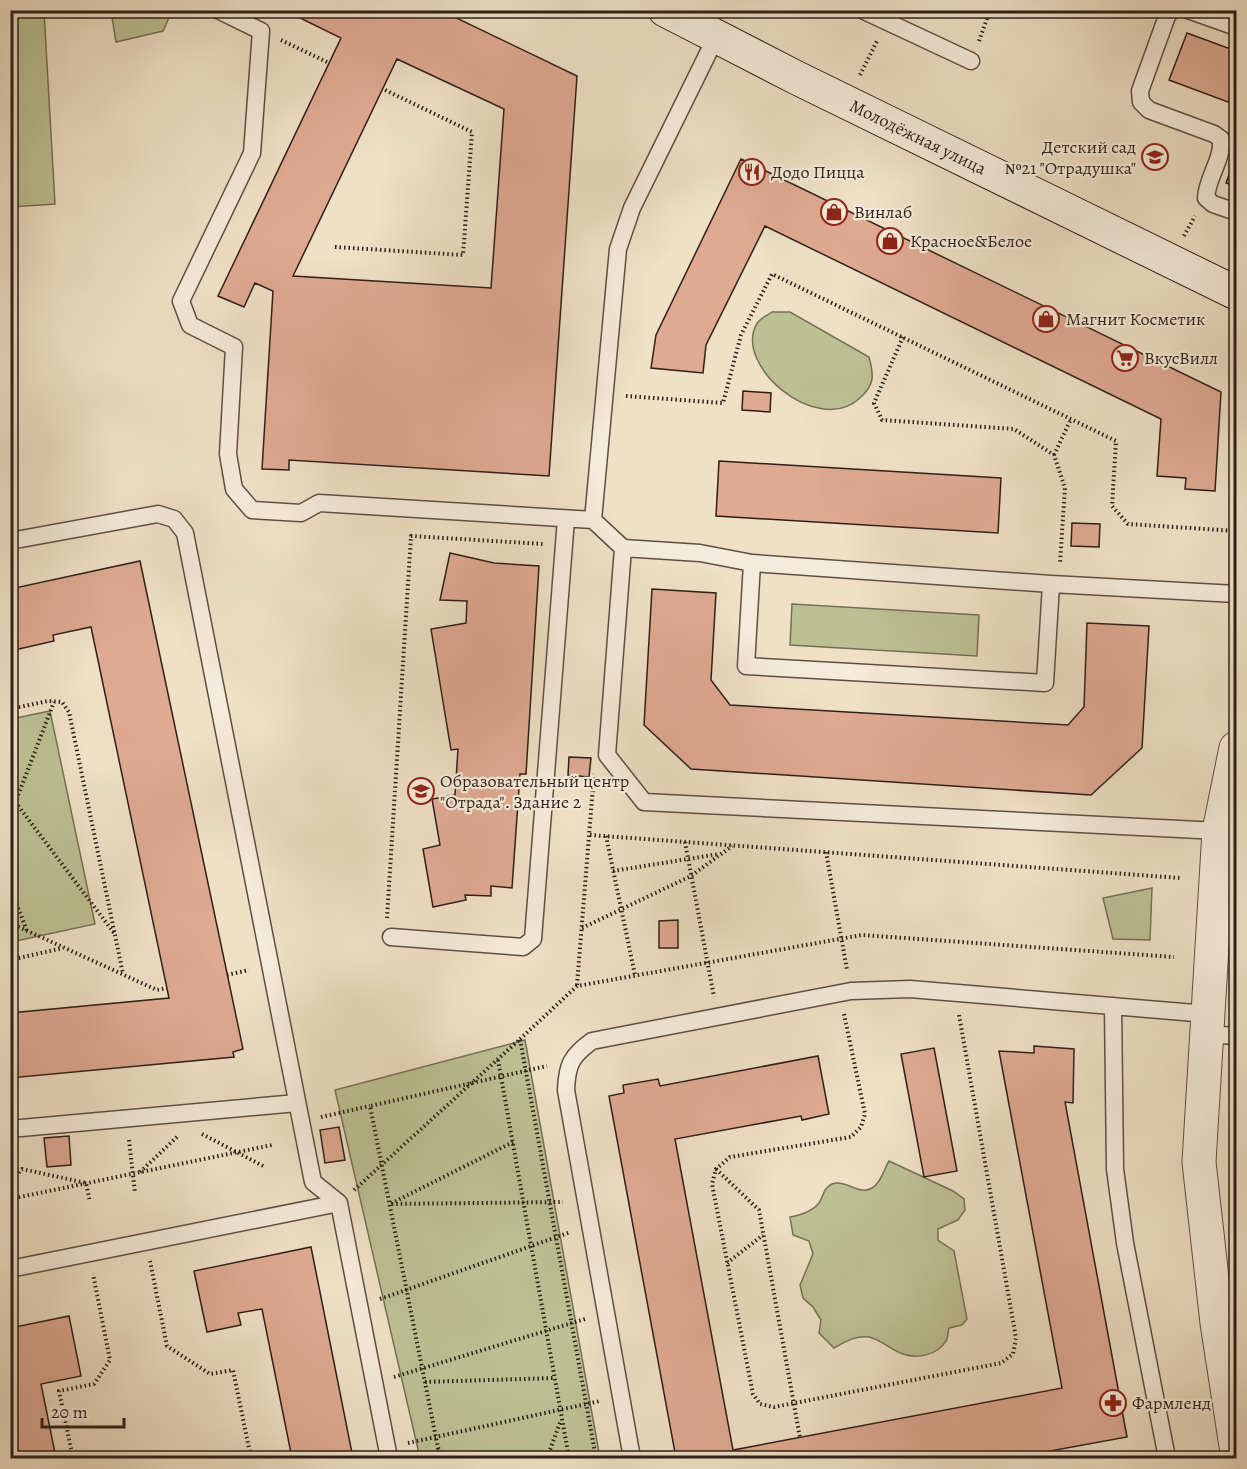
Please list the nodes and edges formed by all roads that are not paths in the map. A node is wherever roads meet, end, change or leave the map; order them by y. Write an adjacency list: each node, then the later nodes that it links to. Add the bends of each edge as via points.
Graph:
1 (218, 10): 11 (lane, via 261,31 252,153 181,301 190,325 234,346 228,454 234,489 252,510 301,513 319,503)
2 (665, 10): 7 (street, Молодёжная улица)
3 (862, 10): 8 (lane)
4 (1172, 10): 9 (lane, via 1140,91 1141,102 1149,110 1221,139 1206,198)
5 (1188, 10): 6 (lane)
6 (1236, 27)
7 (716, 37): 10 (street, Молодёжная улица); 12 (lane, via 632,208 618,249)
8 (971, 61)
9 (1236, 212)
10 (1236, 293)
11 (566, 519): 12 (lane); 20 (lane, via 533,939 523,947)
12 (593, 520): 14 (lane)
13 (10, 541): 23 (lane, via 159,514 174,519 185,533)
14 (623, 548): 15 (lane, via 700,553); 19 (lane, via 607,755 645,802)
15 (752, 563): 16 (lane); 16 (lane, via 746,666 1045,683)
16 (1055, 584): 17 (lane)
17 (1236, 594)
18 (1236, 748): 19 (street)
19 (1225, 835): 22 (street)
20 (390, 937)
21 (1113, 1006): 22 (lane); 29 (lane, via 910,989 845,992 591,1041 578,1052 567,1069 566,1090); 30 (lane, via 1115,1169 1125,1243)
22 (1217, 1028): 27 (street, via 1199,1162)
23 (297, 1103): 24 (lane); 25 (lane, via 313,1182)
24 (10, 1130)
25 (339, 1203): 26 (lane); 28 (lane)
26 (10, 1269)
27 (1236, 1446)
28 (388, 1453)
29 (632, 1458)
30 (1167, 1458)

